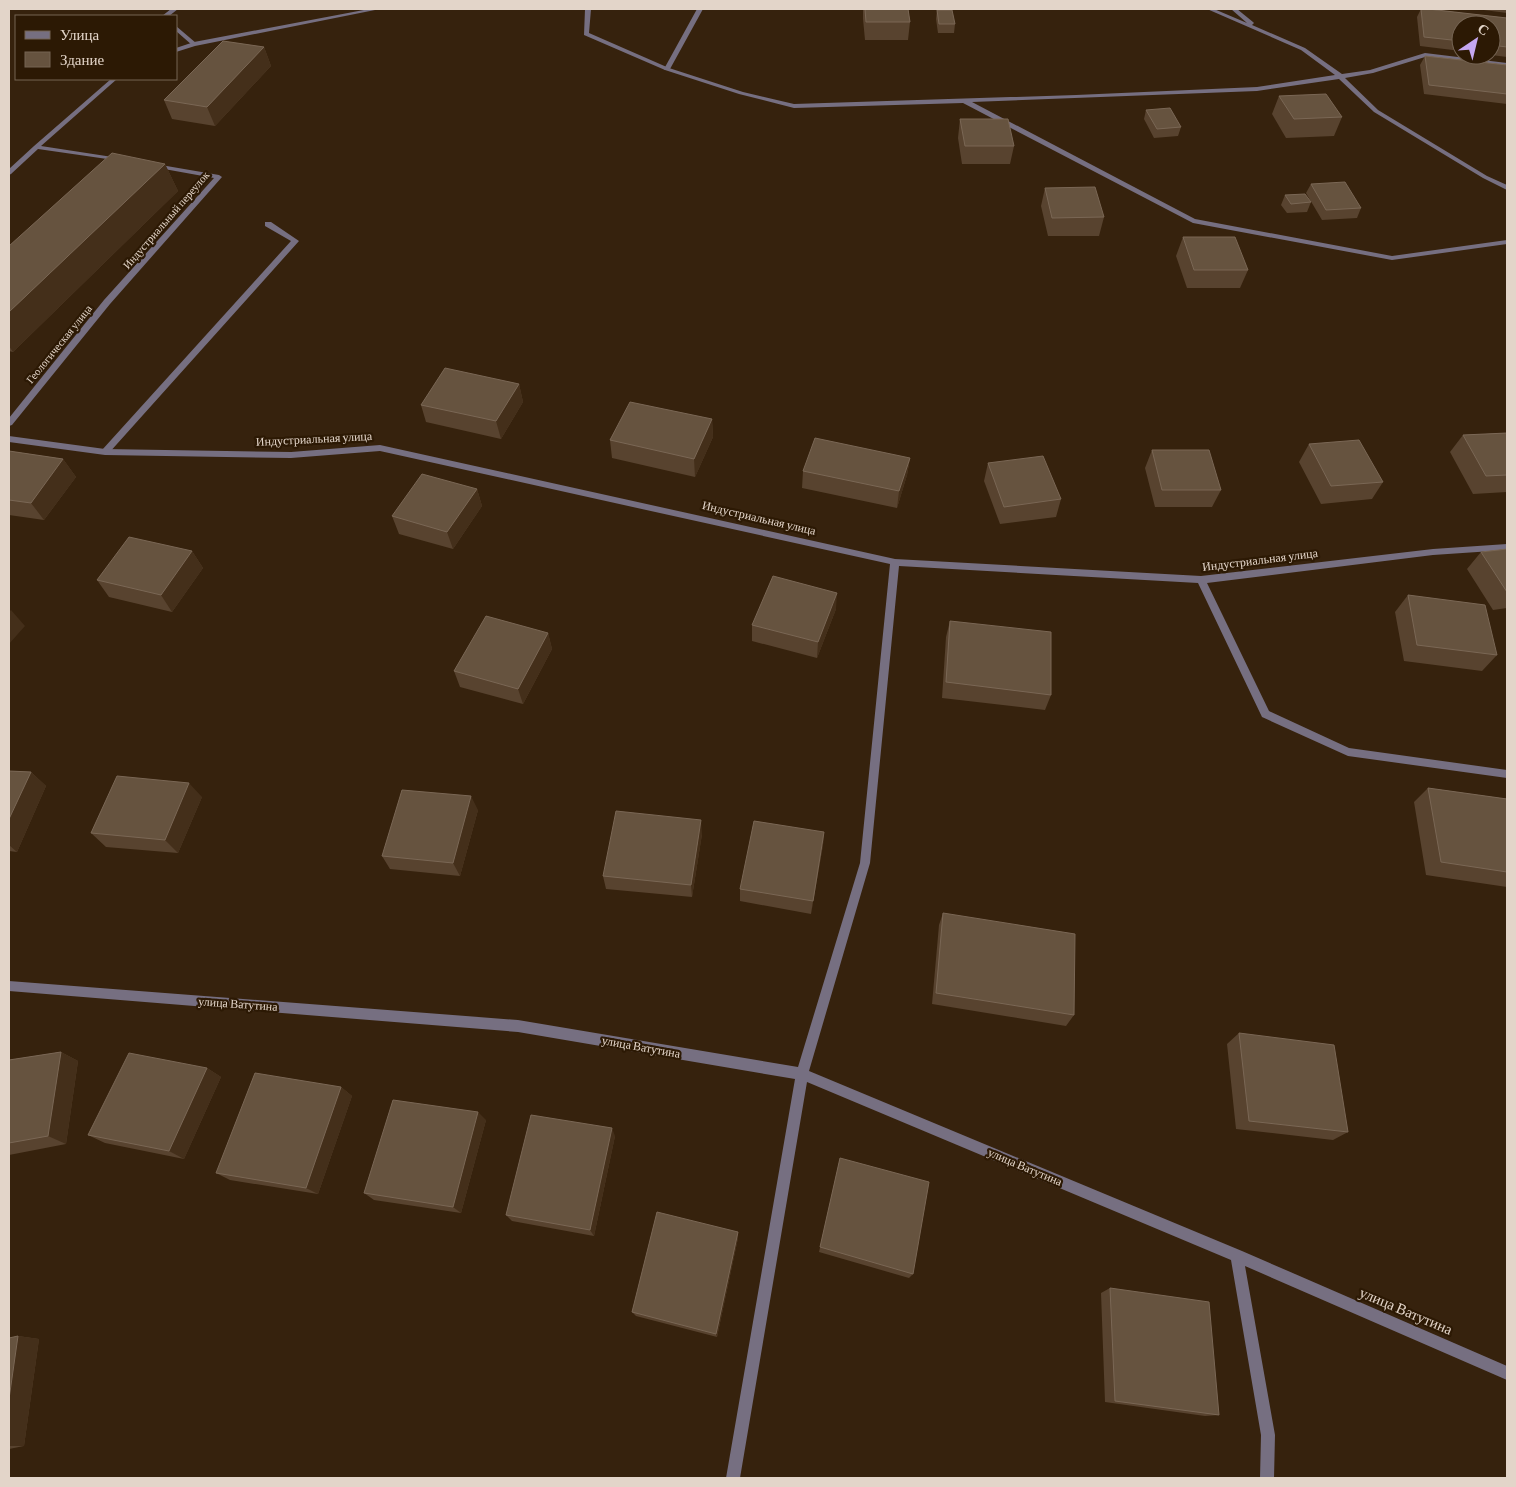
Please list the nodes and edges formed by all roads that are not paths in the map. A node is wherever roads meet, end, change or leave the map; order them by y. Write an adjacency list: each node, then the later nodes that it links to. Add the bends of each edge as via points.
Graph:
1 (376, 9): 8 (street)
2 (588, 9): 11 (street, via 586,34)
3 (700, 9): 11 (street)
4 (1210, 9): 7 (street)
5 (1234, 9): 7 (street)
6 (178, 30): 8 (street)
7 (1261, 31): 12 (street, via 1304,50)
8 (194, 44): 9 (street)
9 (178, 49)
10 (1507, 65): 12 (street, via 1425,55 1371,72)
11 (667, 69): 14 (street, via 741,94 794,106)
12 (1340, 76): 14 (street, via 1257,89); 19 (street, via 1376,112)
13 (113, 80): 15 (street)
14 (964, 101): 21 (street, via 1193,221 1392,258)
15 (36, 147): 16 (street); 18 (street)
16 (123, 161)
17 (142, 164): 22 (street, Индустриальный переулок, via 219,176)
18 (9, 173)
19 (1507, 188)
20 (268, 224): 25 (street, via 295,241)
21 (1507, 242)
22 (107, 302): 23 (street, Геологическая улица)
23 (9, 423)
24 (9, 440): 25 (street, Индустриальная улица)
25 (105, 452): 27 (street, Индустриальная улица, via 291,455 380,448)
26 (1507, 547): 28 (street, Индустриальная улица, via 1433,552)
27 (895, 562): 28 (street, Индустриальная улица); 31 (street, via 865,862)
28 (1201, 580): 29 (street, via 1265,714 1348,752)
29 (1507, 774)
30 (9, 986): 31 (street, улица Ватутина, via 518,1026)
31 (802, 1074): 32 (street, улица Ватутина); 34 (street)
32 (1237, 1256): 33 (street, улица Ватутина); 35 (street, via 1268,1435)
33 (1507, 1372)
34 (733, 1478)
35 (1267, 1478)

